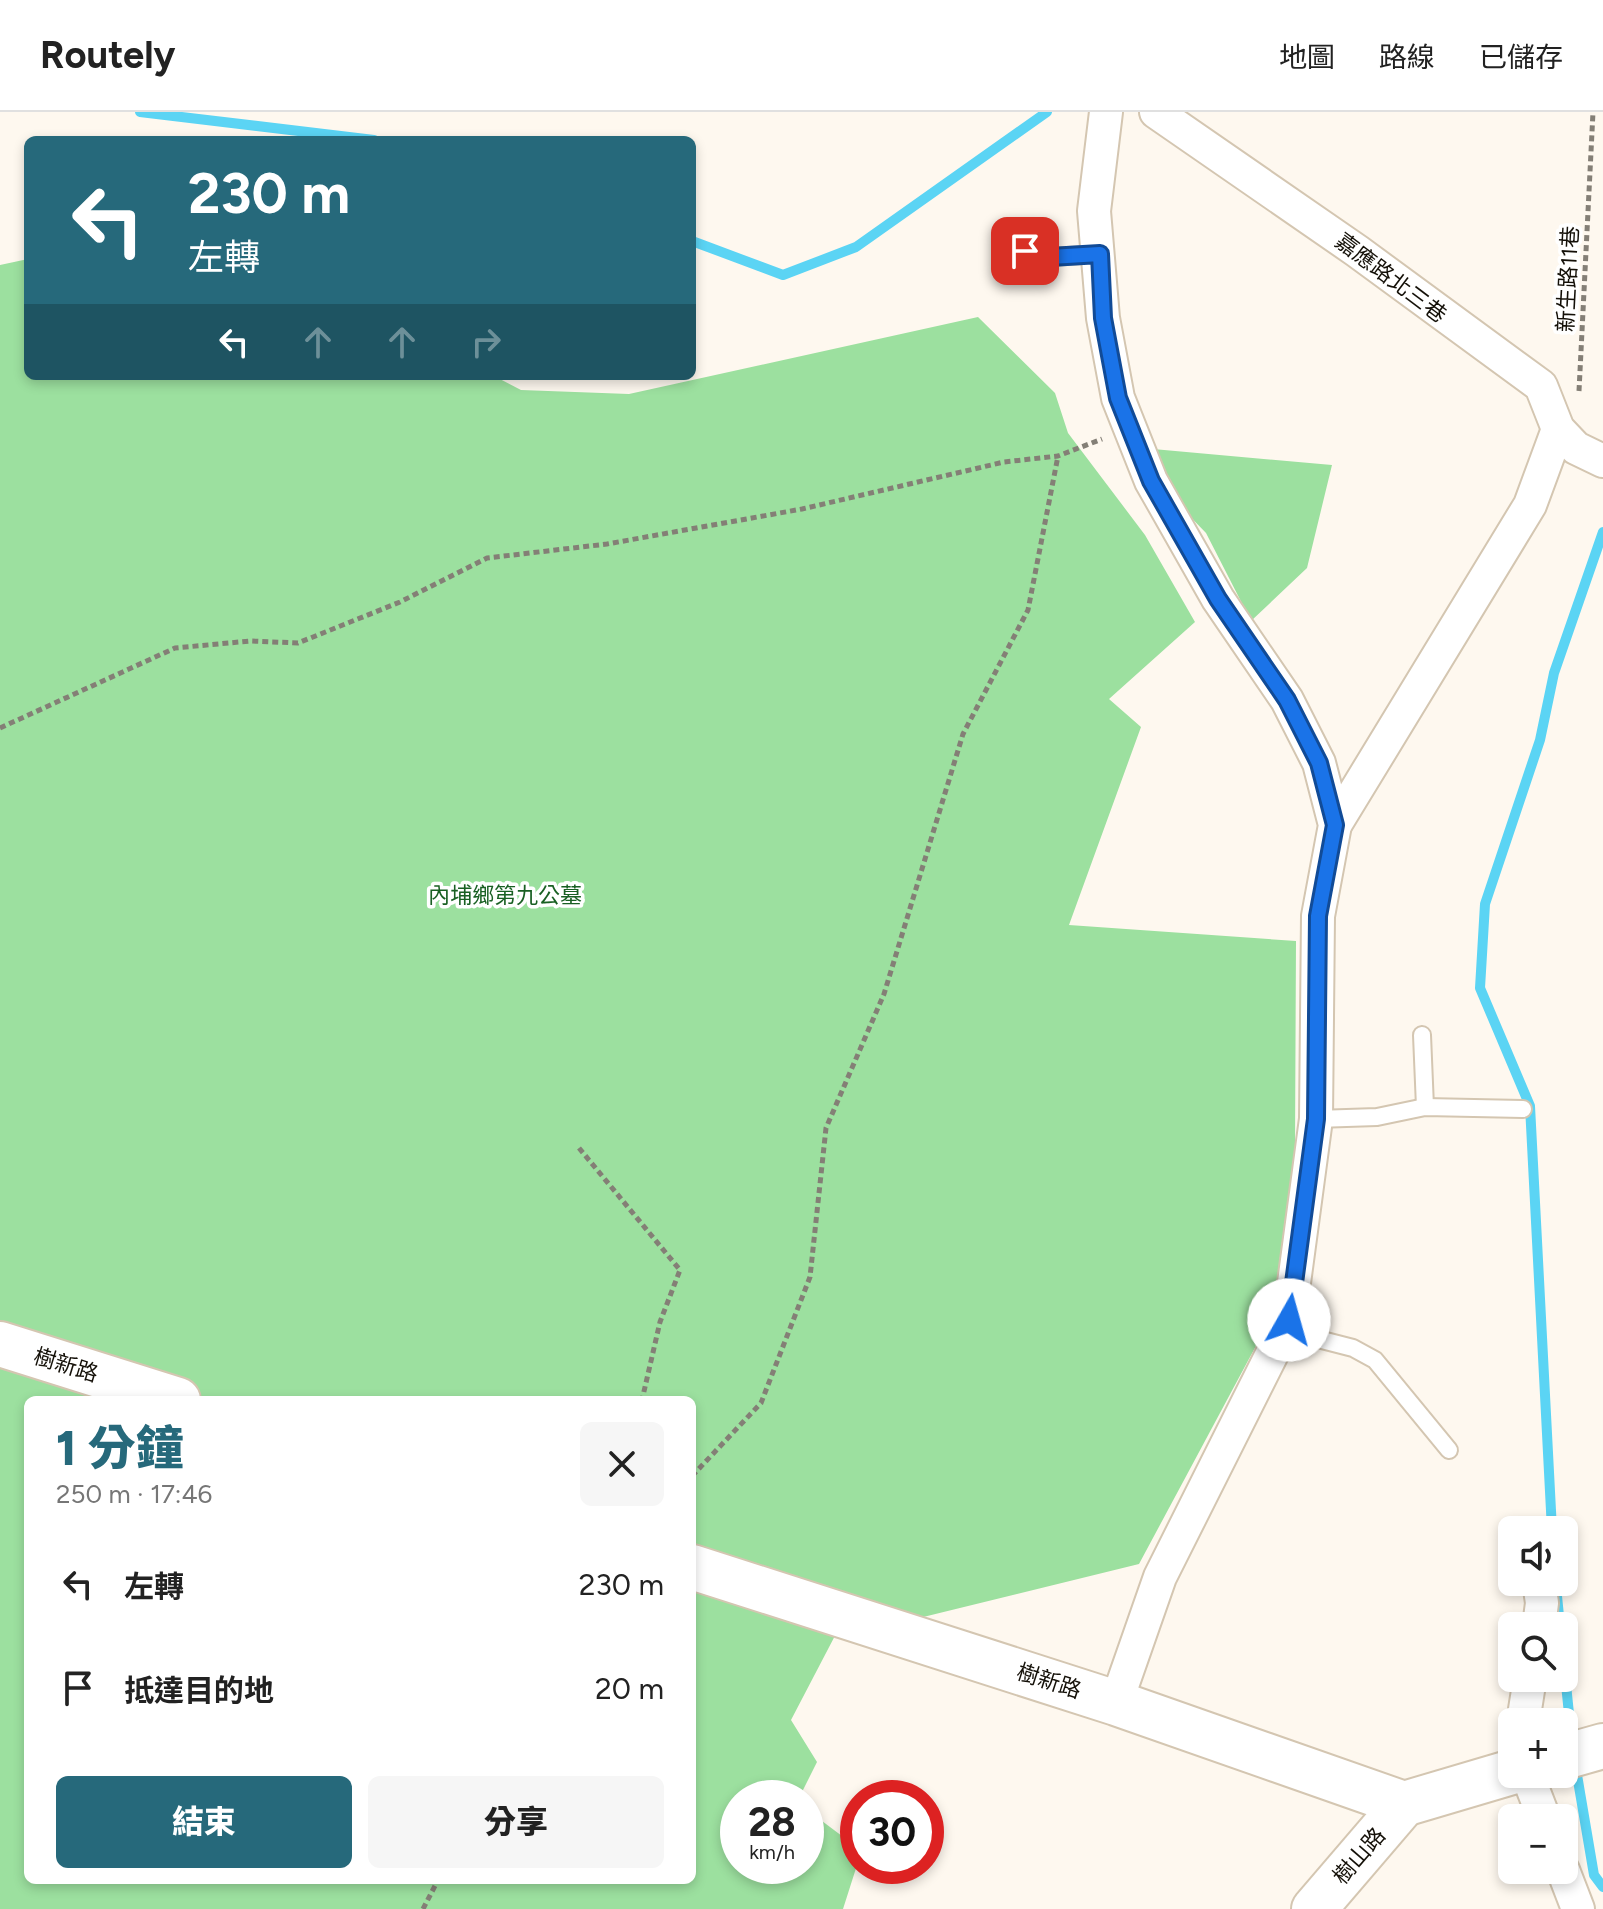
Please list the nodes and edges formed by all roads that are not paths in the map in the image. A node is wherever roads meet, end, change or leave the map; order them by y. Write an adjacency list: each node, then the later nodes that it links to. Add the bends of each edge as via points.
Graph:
1 (1106, 112): 4 (street, via 1094,211)
2 (1156, 112): 5 (street, 嘉應路北三巷, via 1541,386)
3 (1001, 246): 4 (lane, via 1050,257)
4 (1100, 254): 6 (street, via 1103,318 1118,398 1151,481 1218,599 1287,700 1319,763)
5 (1579, 446): 6 (street, via 1530,505)
6 (1335, 825): 10 (street, via 1318,916)
7 (1422, 1035): 8 (lane)
8 (1425, 1107): 9 (lane); 10 (lane, via 1377,1117)
9 (1523, 1109)
10 (1316, 1119): 11 (street)
11 (1289, 1320): 14 (lane, via 1318,1339 1375,1360); 16 (street, via 1160,1577)
12 (0, 1344): 13 (street, 樹新路)
13 (165, 1396)
14 (1449, 1450)
15 (696, 1568): 16 (street, 樹新路)
16 (1116, 1703): 18 (street, 樹新路)
17 (1498, 1776): 18 (street)
18 (1404, 1804): 21 (street, 樹山路)
19 (1568, 1884): 20 (street)
20 (1575, 1907)
21 (1314, 1909)

